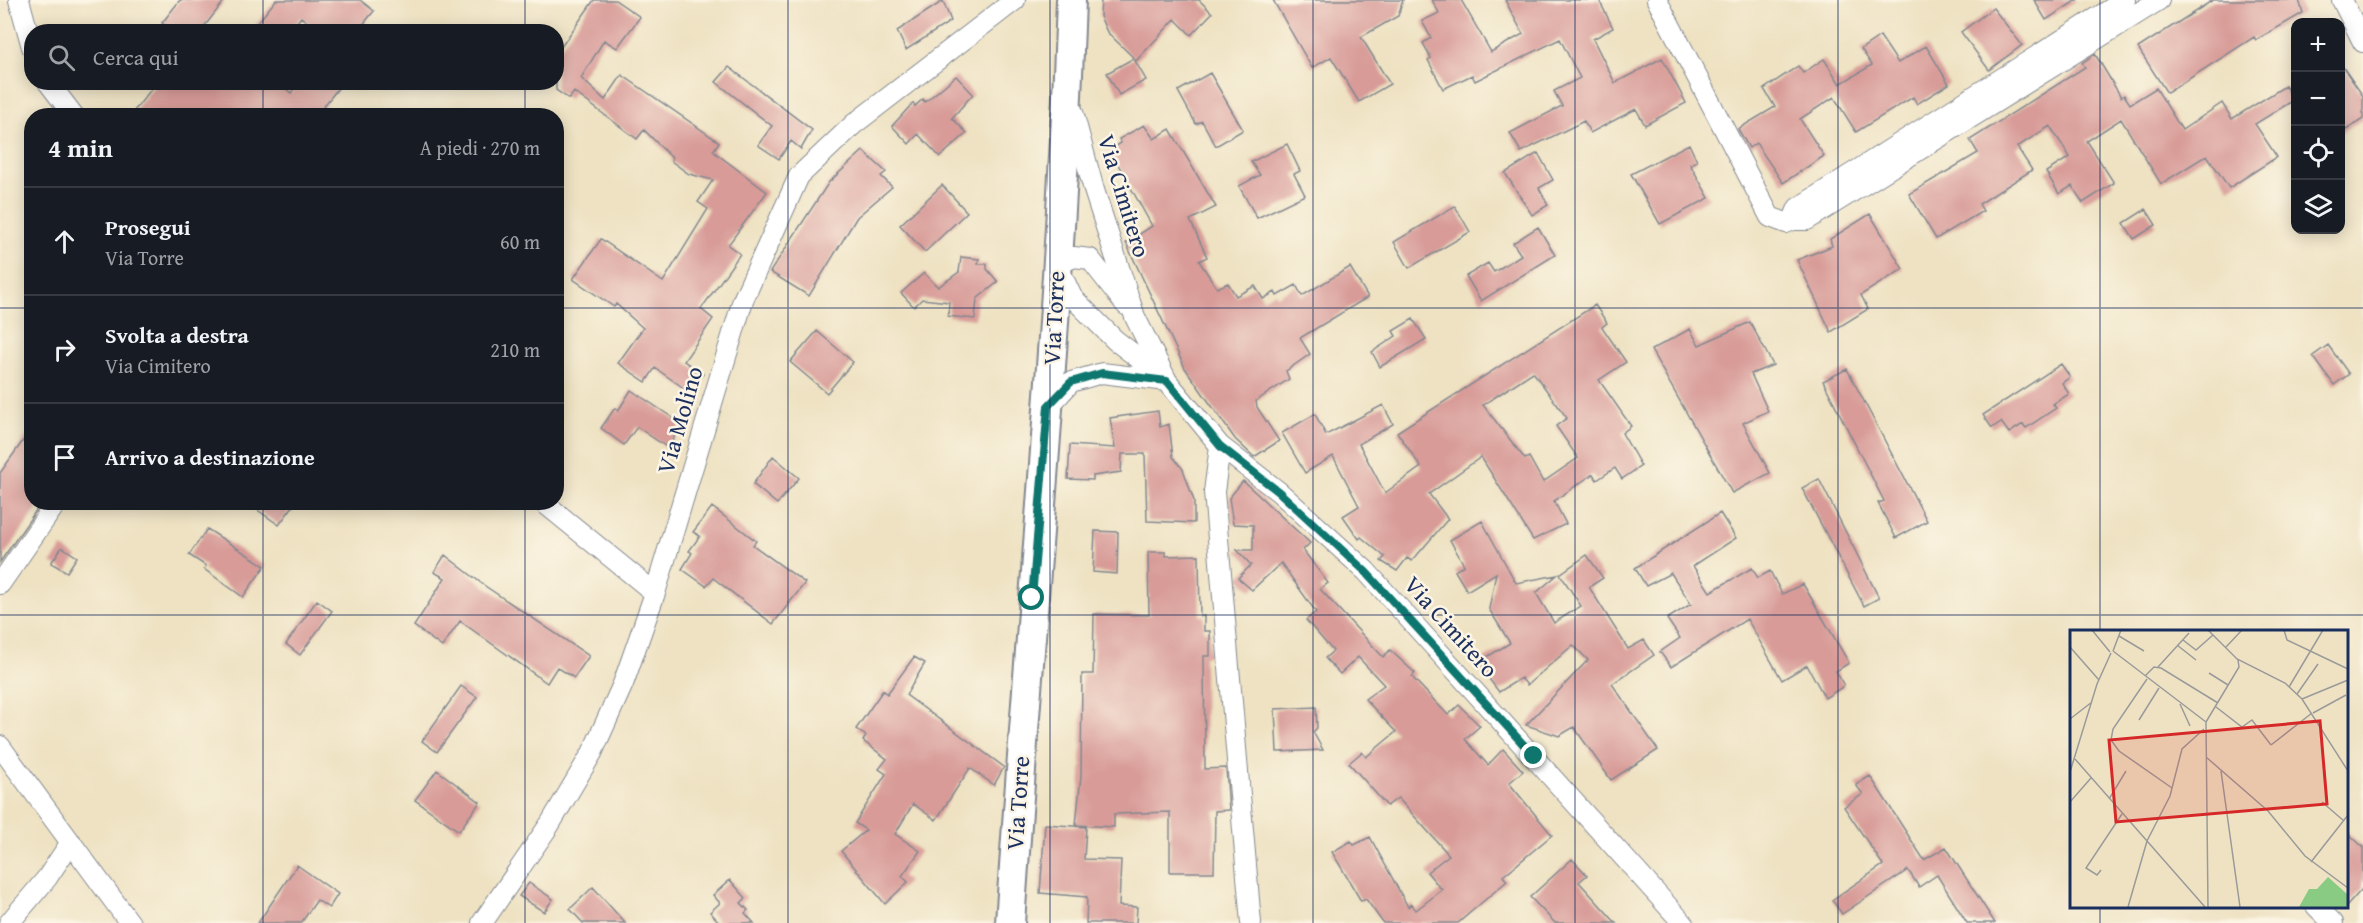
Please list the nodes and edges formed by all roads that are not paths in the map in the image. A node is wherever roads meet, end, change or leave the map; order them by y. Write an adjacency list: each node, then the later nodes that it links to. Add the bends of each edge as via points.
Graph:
1 (20, 0): 8 (street)
2 (1015, 0): 22 (street, Via Molino, via 854,124 799,176 742,300)
3 (1071, 0): 10 (main road, Via Torre)
4 (1657, 0): 13 (street, via 1770,216 1786,224)
5 (2125, 0): 13 (street, via 1798,208)
6 (2159, 0): 13 (street, via 1807,220)
7 (2342, 0): 9 (street)
8 (26, 24)
9 (2363, 42)
10 (1068, 89): 14 (main road, Via Torre); 15 (street, Via Cimitero, via 1094,190)
11 (54, 90): 12 (street)
12 (68, 108)
13 (1793, 220)
14 (1057, 265): 15 (street, Via Cimitero, via 1074,257 1090,260); 16 (street, Via Cimitero, via 1072,297 1115,340); 17 (main road, Via Torre)
15 (1135, 317): 16 (street, Via Cimitero)
16 (1167, 381): 17 (street, via 1102,373 1071,382); 18 (street, Via Cimitero)
17 (1048, 406): 29 (main road, Via Torre)
18 (1220, 446): 30 (street, via 1214,492); 31 (street, Via Cimitero, via 1279,492 1366,572)
19 (51, 510): 21 (street)
20 (553, 510): 22 (street)
21 (0, 584)
22 (655, 593): 28 (street, Via Molino, via 623,684 592,753 550,824)
23 (0, 746): 24 (street)
24 (71, 842): 26 (street); 27 (street)
25 (2318, 908): 32 (street)
26 (9, 923)
27 (130, 923)
28 (482, 923)
29 (1010, 923)
30 (1251, 923)
31 (1683, 923)
32 (2332, 923)

